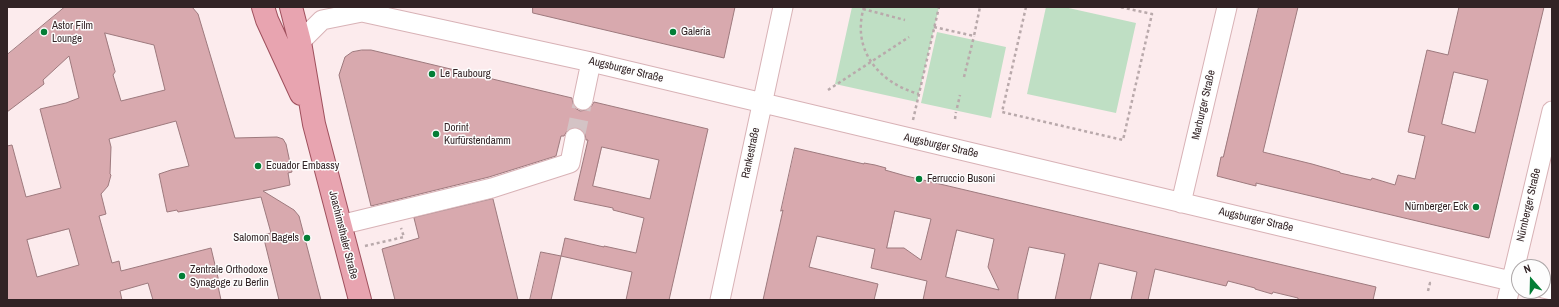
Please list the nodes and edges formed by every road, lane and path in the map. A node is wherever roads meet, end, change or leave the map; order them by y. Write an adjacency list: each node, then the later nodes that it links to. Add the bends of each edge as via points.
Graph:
1 (263, 7): 26 (main road, Joachimsthaler Straße)
2 (291, 7): 15 (main road, Joachimsthaler Straße)
3 (783, 7): 23 (street, Rankestraße)
4 (939, 7): 12 (path)
5 (980, 7): 13 (path)
6 (1026, 7): 7 (path, via 1002,112 1123,140 1152,14)
7 (1120, 7)
8 (1227, 7): 29 (street, Marburger Straße)
9 (863, 8): 11 (path); 17 (path, via 862,40)
10 (356, 10): 15 (street, Augsburger Straße, via 322,20); 16 (street, Augsburger Straße)
11 (905, 20)
12 (934, 27): 13 (path); 20 (path)
13 (974, 36): 18 (path)
14 (909, 37): 17 (path)
15 (300, 42): 26 (main road, Joachimsthaler Straße)
16 (591, 62): 22 (street); 23 (street, Augsburger Straße)
17 (870, 62): 19 (path); 20 (path, via 882,76)
18 (964, 78)
19 (828, 90)
20 (919, 94): 28 (path)
21 (960, 95): 25 (path)
22 (582, 100)
23 (761, 103): 28 (street, Augsburger Straße); 38 (street, Rankestraße)
24 (1552, 111): 33 (street, Nürnberger Straße)
25 (954, 119)
26 (314, 124): 30 (main road, Joachimsthaler Straße)
27 (574, 138): 30 (street, via 570,163 492,188)
28 (909, 138): 29 (street, Augsburger Straße)
29 (1181, 203): 34 (street, Augsburger Straße)
30 (340, 225): 37 (main road, Joachimsthaler Straße)
31 (394, 230): 32 (path, via 401,228 404,237)
32 (385, 242)
33 (1520, 259)
34 (1511, 281)
35 (1432, 283): 36 (path)
36 (1428, 291)
37 (360, 300)
38 (720, 300)

